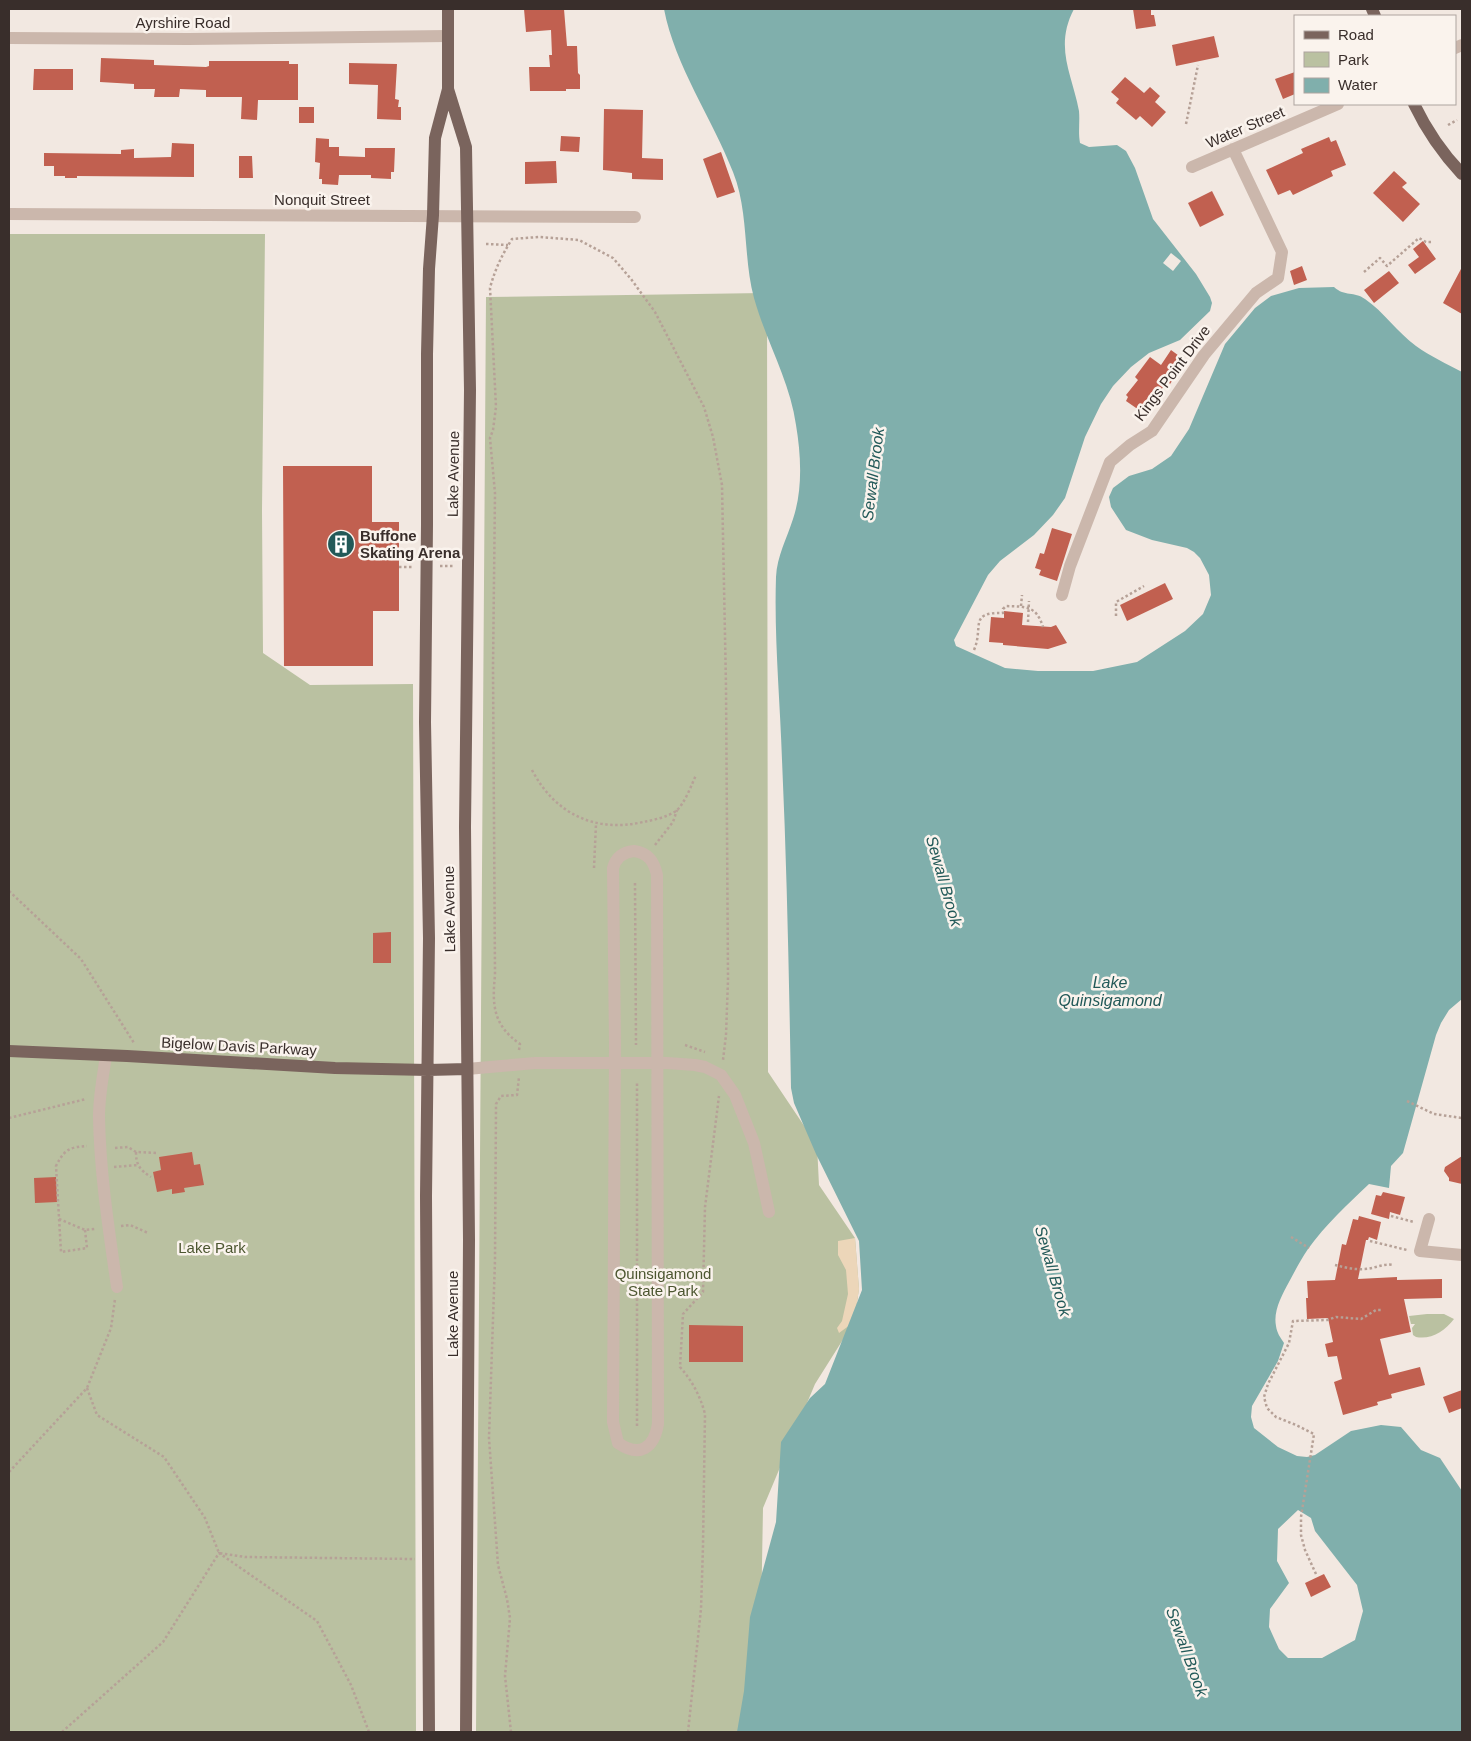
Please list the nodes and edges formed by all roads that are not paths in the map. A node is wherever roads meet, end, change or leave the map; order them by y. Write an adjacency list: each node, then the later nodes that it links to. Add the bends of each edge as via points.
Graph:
1 (448, 9): 2 (main road, Lake Avenue)
2 (448, 36): 3 (street, Ayrshire Road); 4 (main road, Lake Avenue)
3 (9, 38)
4 (448, 89): 11 (main road, Lake Avenue, via 435,138); 12 (main road, Lake Avenue, via 466,147)
5 (1336, 105): 7 (street, Water Street)
6 (1415, 105): 9 (main road, via 1443,151)
7 (1233, 149): 8 (street, Water Street); 14 (street, Kings Point Drive, via 1282,252 1278,278 1256,293 1204,355 1152,430 1110,462)
8 (1192, 167)
9 (1462, 174)
10 (9, 214): 11 (street, Nonquit Street)
11 (433, 215): 12 (street, Nonquit Street); 20 (main road, Lake Avenue, via 427,354 425,722)
12 (467, 216): 13 (street, Nonquit Street); 19 (main road, Lake Avenue, via 470,390 465,827)
13 (635, 217)
14 (1062, 595)
15 (9, 1052): 16 (main road, Bigelow Davis Parkway)
16 (106, 1056): 20 (main road, Bigelow Davis Parkway); 24 (street, via 100,1095 101,1146)
17 (615, 1063): 18 (street); 18 (street, via 613,868 620,856 634,850 650,858 657,875); 18 (street, via 613,1422 618,1443 632,1451 641,1450 653,1441 658,1424); 19 (street, via 519,1064)
18 (657, 1063): 21 (street, via 695,1065 721,1075 735,1095 746,1122)
19 (467, 1069): 20 (main road, Bigelow Davis Parkway); 26 (main road, Lake Avenue)
20 (428, 1070): 25 (main road, Lake Avenue)
21 (769, 1212)
22 (1428, 1222): 23 (street, via 1420,1251)
23 (1462, 1255)
24 (117, 1287)
25 (429, 1732)
26 (466, 1732)

